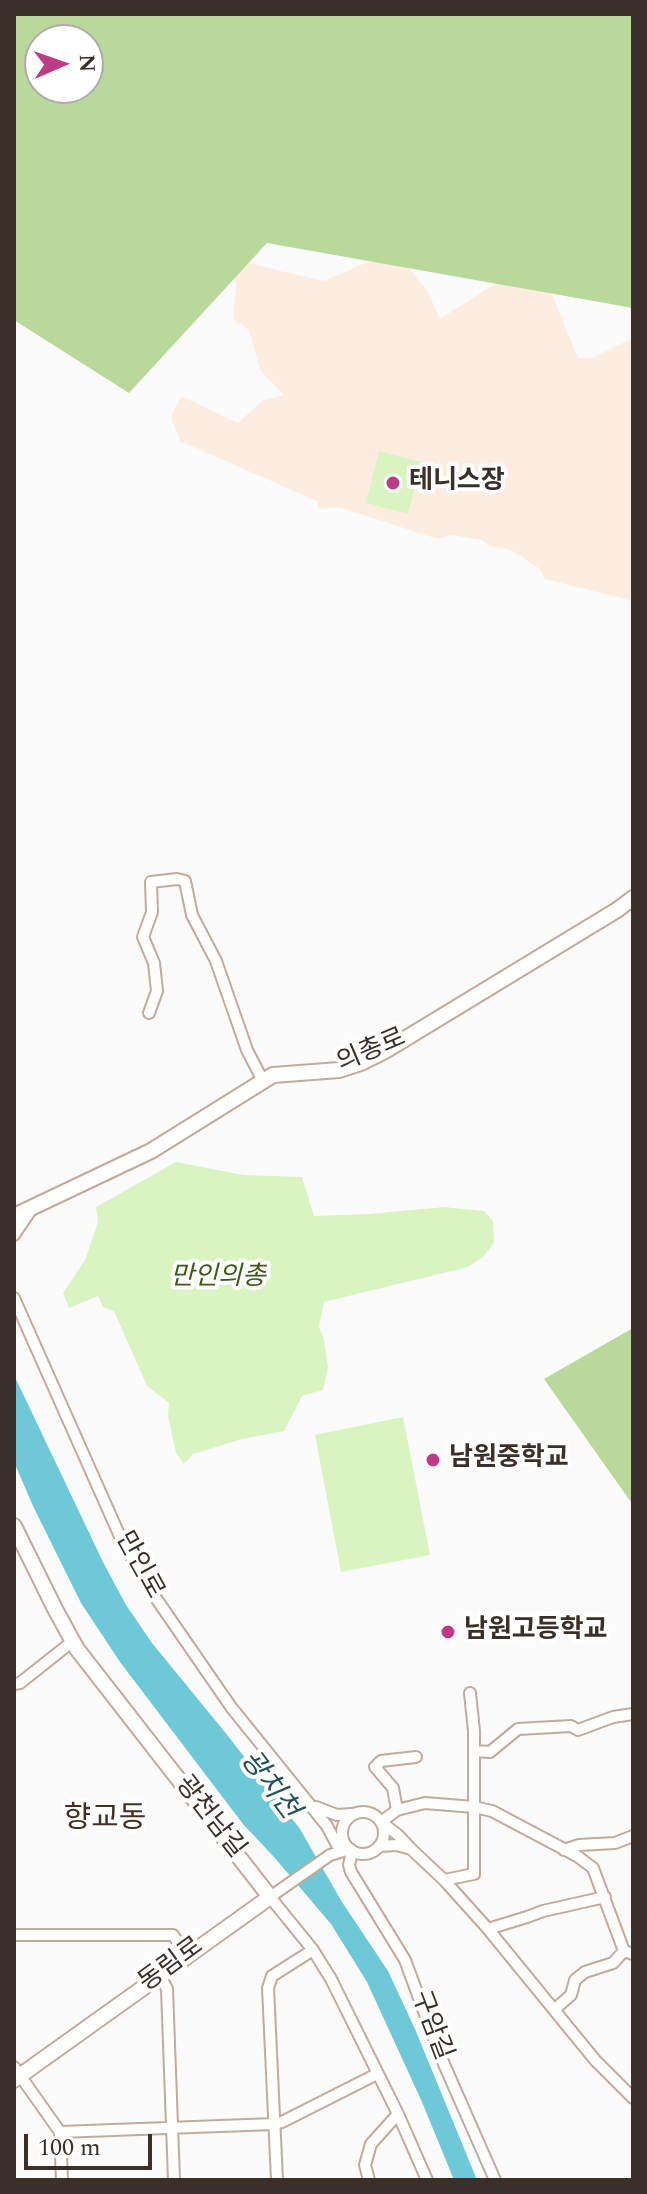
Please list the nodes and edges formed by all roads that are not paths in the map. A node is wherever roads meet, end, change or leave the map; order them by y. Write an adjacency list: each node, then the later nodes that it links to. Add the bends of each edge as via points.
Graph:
1 (633, 898): 3 (street, 의총로, via 361,1063 273,1075)
2 (149, 1013): 3 (street, via 157,991 154,963 143,937 152,912 151,882 177,879 185,881 192,915)
3 (263, 1081): 4 (street, 의총로, via 151,1151)
4 (31, 1209): 5 (street, 의총로); 6 (street)
5 (14, 1216)
6 (14, 1235)
7 (14, 1298): 15 (street, 만인로, via 122,1541 151,1591 231,1707)
8 (14, 1526): 9 (street, 광천남길)
9 (73, 1641): 10 (street); 27 (street, 광천남길)
10 (14, 1684)
11 (470, 1693): 13 (street)
12 (633, 1714): 13 (street, via 578,1730 518,1729 490,1752)
13 (474, 1751): 16 (street)
14 (416, 1757): 17 (street, via 381,1761 375,1767 393,1788)
15 (311, 1804): 18 (street, via 333,1814); 21 (street, 만인로)
16 (474, 1807): 17 (street, via 425,1803); 24 (street, via 492,1811); 26 (street, via 474,1874)
17 (397, 1810): 19 (street)
18 (352, 1814): 19 (street, via 369,1812); 21 (street)
19 (381, 1822): 22 (street); 23 (street)
20 (633, 1836): 24 (street)
21 (338, 1843): 25 (street); 25 (street); 27 (street, 동림로)
22 (379, 1846): 23 (street); 25 (street, via 368,1853)
23 (411, 1849): 26 (street)
24 (564, 1850): 28 (street, via 593,1868)
25 (354, 1851): 48 (street, 구암길, via 354,1877 405,1960)
26 (444, 1880): 29 (street)
27 (274, 1895): 31 (street, 광천남길); 33 (street, 동림로)
28 (605, 1897): 29 (street); 32 (street)
29 (488, 1929): 35 (street)
30 (14, 1935): 33 (street, via 173,1935)
31 (313, 1950): 37 (street, 광천남길); 40 (street, via 272,1976 268,1988)
32 (628, 1953): 35 (street, via 585,1972)
33 (187, 1955): 34 (street, 동림로)
34 (160, 1975): 36 (street, 동림로); 41 (street, via 167,1989)
35 (555, 2009): 38 (street)
36 (16, 2074): 42 (street)
37 (377, 2074): 39 (street, 광천남길); 40 (street)
38 (633, 2098)
39 (398, 2114): 46 (street, via 371,2144 365,2165); 47 (street, 광천남길)
40 (274, 2124): 41 (street); 45 (street)
41 (173, 2127): 42 (street); 44 (street)
42 (60, 2132): 43 (street)
43 (62, 2180)
44 (174, 2180)
45 (277, 2180)
46 (369, 2180)
47 (427, 2180)
48 (495, 2180)

